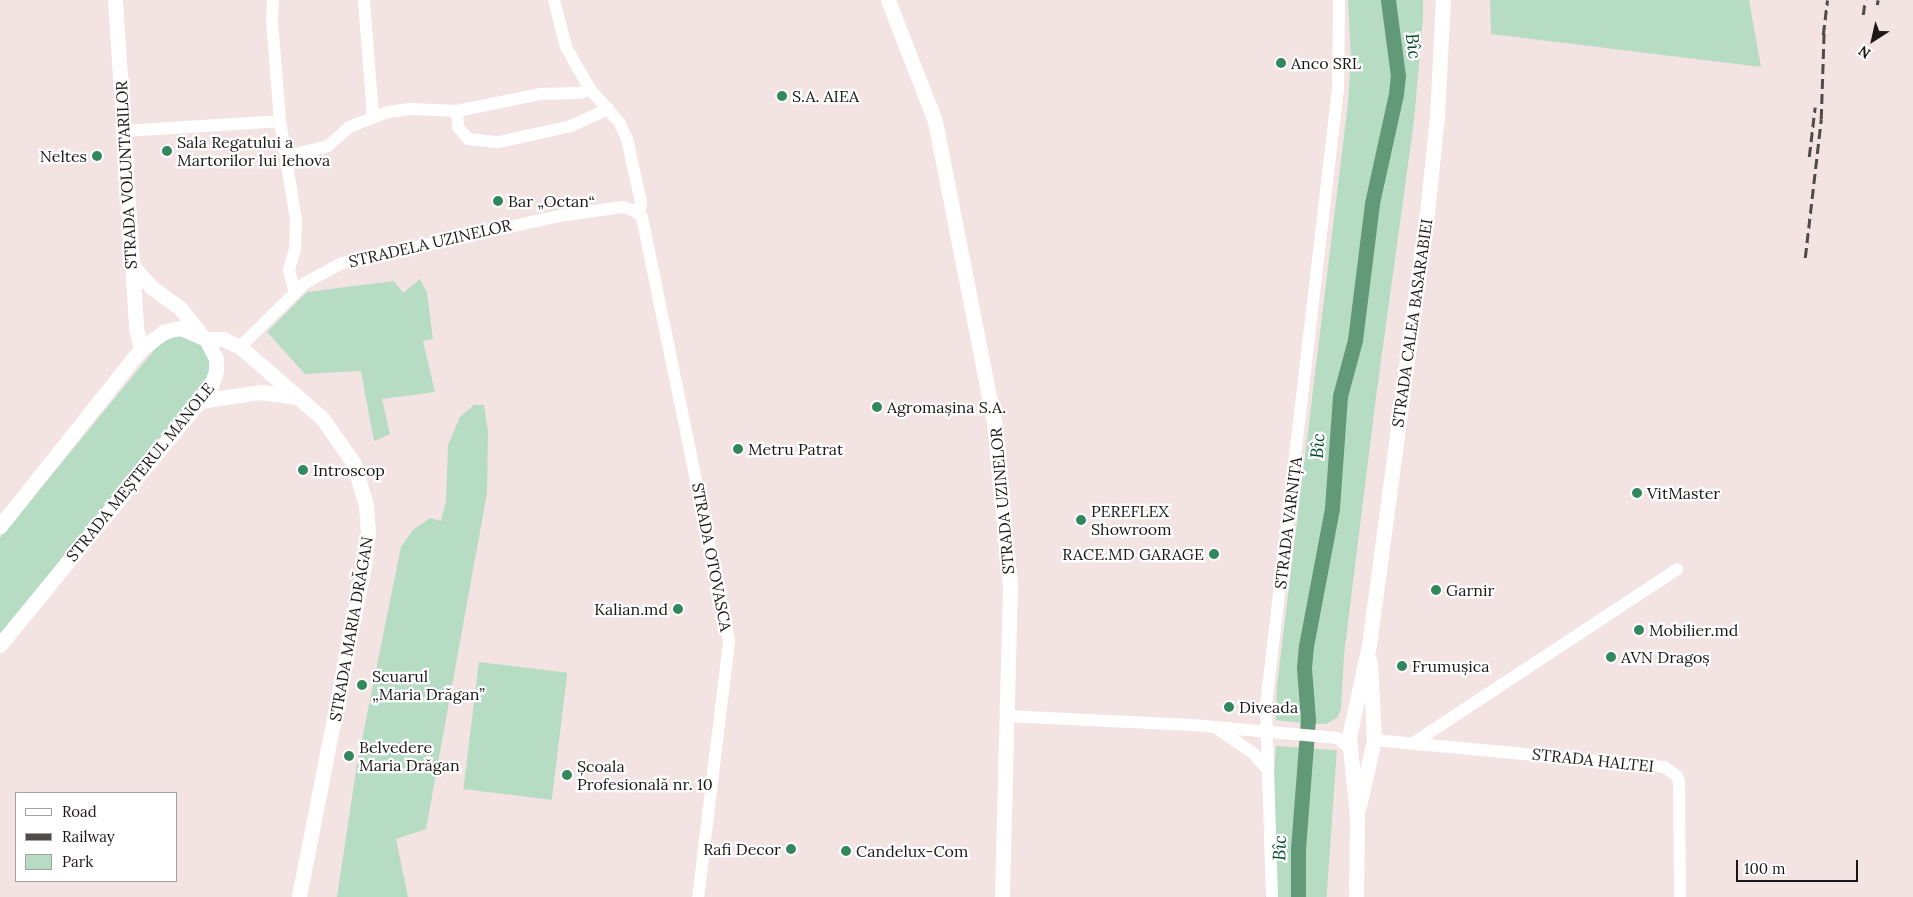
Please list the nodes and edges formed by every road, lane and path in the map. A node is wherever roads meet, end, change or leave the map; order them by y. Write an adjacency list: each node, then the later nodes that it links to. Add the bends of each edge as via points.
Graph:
1 (116, 0): 13 (main road, STRADA VOLUNTARILOR)
2 (273, 0): 12 (street)
3 (364, 0): 11 (street)
4 (554, 0): 8 (street, STRADA OTOVASCA, via 566,47)
5 (888, 0): 29 (main road, STRADA UZINELOR, via 935,121 994,422 1010,586)
6 (1339, 0): 28 (street, STRADA VARNIȚA, via 1338,88)
7 (1443, 0): 27 (main road, STRADA CALEA BASARABIEI, via 1437,117 1427,212)
8 (590, 89): 9 (street, STRADA OTOVASCA); 10 (street, via 580,93 540,94)
9 (608, 109): 10 (street, via 571,126 499,142 468,139 458,127); 15 (street, STRADA OTOVASCA, via 627,139 642,202)
10 (457, 111): 11 (street, via 410,109)
11 (373, 116): 14 (street, via 349,127 328,146)
12 (280, 121): 13 (street); 14 (street)
13 (123, 131): 16 (main road, STRADA VOLUNTARILOR)
14 (287, 156): 17 (street, via 296,220 295,249 289,273)
15 (642, 217): 17 (street, STRADELA UZINELOR, via 622,207 495,228 342,263 319,272); 41 (street, STRADA OTOVASCA, via 729,642)
16 (131, 264): 18 (main road, STRADA MEȘTERUL MANOLE, via 151,288 182,309); 20 (main road, STRADA VOLUNTARILOR, via 136,329)
17 (295, 292): 19 (street, STRADELA UZINELOR)
18 (204, 337): 19 (main road, via 223,339); 20 (main road, via 181,328 165,331); 21 (main road, STRADA MEȘTERUL MANOLE, via 214,349)
19 (240, 347): 21 (main road, via 231,349); 22 (main road, STRADA MARIA DRĂGAN)
20 (141, 349): 24 (main road, via 104,400)
21 (216, 371): 23 (main road, STRADA MEȘTERUL MANOLE)
22 (301, 398): 23 (main road, via 286,393 261,392); 40 (main road, STRADA MARIA DRĂGAN, via 332,429 352,462 364,492 368,533 358,604)
23 (200, 401): 26 (main road, STRADA MEȘTERUL MANOLE)
24 (0, 526)
25 (1677, 569): 36 (street)
26 (0, 645)
27 (1369, 645): 31 (main road, STRADA CALEA BASARABIEI); 35 (main road, STRADA CALEA BASARABIEI)
28 (1266, 705): 32 (street, via 1256,720); 33 (street, STRADA VARNIȚA)
29 (1007, 716): 30 (street); 43 (main road, STRADA UZINELOR)
30 (1215, 727): 32 (street); 38 (street, via 1243,745)
31 (1351, 727): 34 (street); 35 (main road, via 1362,725); 37 (main road, STRADA CALEA BASARABIEI)
32 (1237, 729): 33 (street)
33 (1270, 733): 34 (street); 38 (street, STRADA VARNIȚA)
34 (1334, 737): 37 (street)
35 (1373, 740): 36 (street, STRADA HALTEI); 37 (main road, via 1360,752); 39 (main road, STRADA CALEA BASARABIEI)
36 (1415, 742): 46 (street, STRADA HALTEI, via 1671,770 1677,776 1680,792)
37 (1350, 749): 39 (main road, STRADA CALEA BASARABIEI)
38 (1268, 770): 44 (street, STRADA VARNIȚA)
39 (1357, 818): 45 (main road, STRADA CALEA BASARABIEI)
40 (299, 897)
41 (698, 897)
42 (996, 897): 43 (street, STRADA UZINELOR)
43 (1002, 897)
44 (1272, 897)
45 (1356, 897)
46 (1680, 897)

